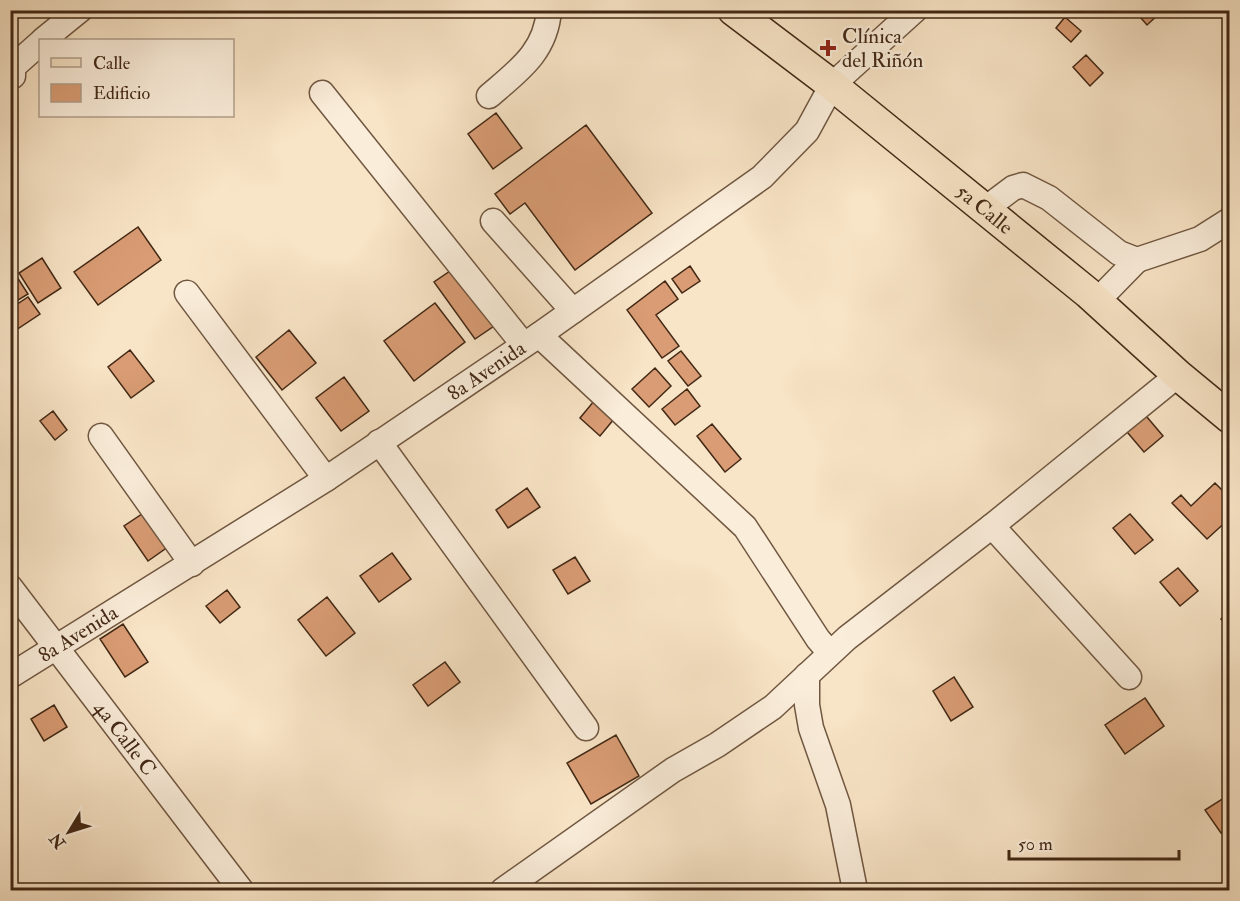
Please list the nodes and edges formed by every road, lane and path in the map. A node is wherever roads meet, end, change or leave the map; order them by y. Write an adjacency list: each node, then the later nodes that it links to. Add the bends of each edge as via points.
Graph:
1 (80, 10): 5 (street)
2 (549, 10): 10 (street, via 547,31 528,62)
3 (733, 10): 8 (main road, 5a Calle)
4 (915, 10): 8 (street, 8a Avenida)
5 (46, 39)
6 (39, 45): 7 (street, via 13,67)
7 (13, 76)
8 (832, 85): 11 (main road, 5a Calle); 17 (street, 8a Avenida, via 807,131 762,177)
9 (322, 93): 18 (street)
10 (489, 96)
11 (985, 209): 14 (street, via 1023,185 1049,198 1119,253); 16 (main road, 5a Calle)
12 (1230, 220): 14 (street, via 1200,239)
13 (493, 221): 17 (street)
14 (1137, 260): 16 (street)
15 (187, 293): 23 (street)
16 (1096, 302): 19 (main road, 5a Calle)
17 (573, 311): 18 (street, 8a Avenida)
18 (531, 340): 22 (street, 8a Avenida); 28 (street, via 745,526)
19 (1178, 375): 20 (main road, 5a Calle); 24 (street)
20 (1230, 418)
21 (101, 436): 25 (street)
22 (380, 442): 23 (street, 8a Avenida); 32 (street)
23 (326, 479): 25 (street, 8a Avenida)
24 (992, 526): 28 (street); 31 (street)
25 (192, 564): 27 (street, 8a Avenida)
26 (10, 587): 27 (street, 4a Calle C)
27 (58, 648): 30 (street, 8a Avenida); 33 (street, 4a Calle C)
28 (830, 653): 29 (street)
29 (807, 675): 34 (street, via 773,707 674,770); 35 (street, via 811,728 838,806)
30 (10, 676)
31 (1129, 677)
32 (586, 728)
33 (241, 891)
34 (503, 891)
35 (855, 891)

